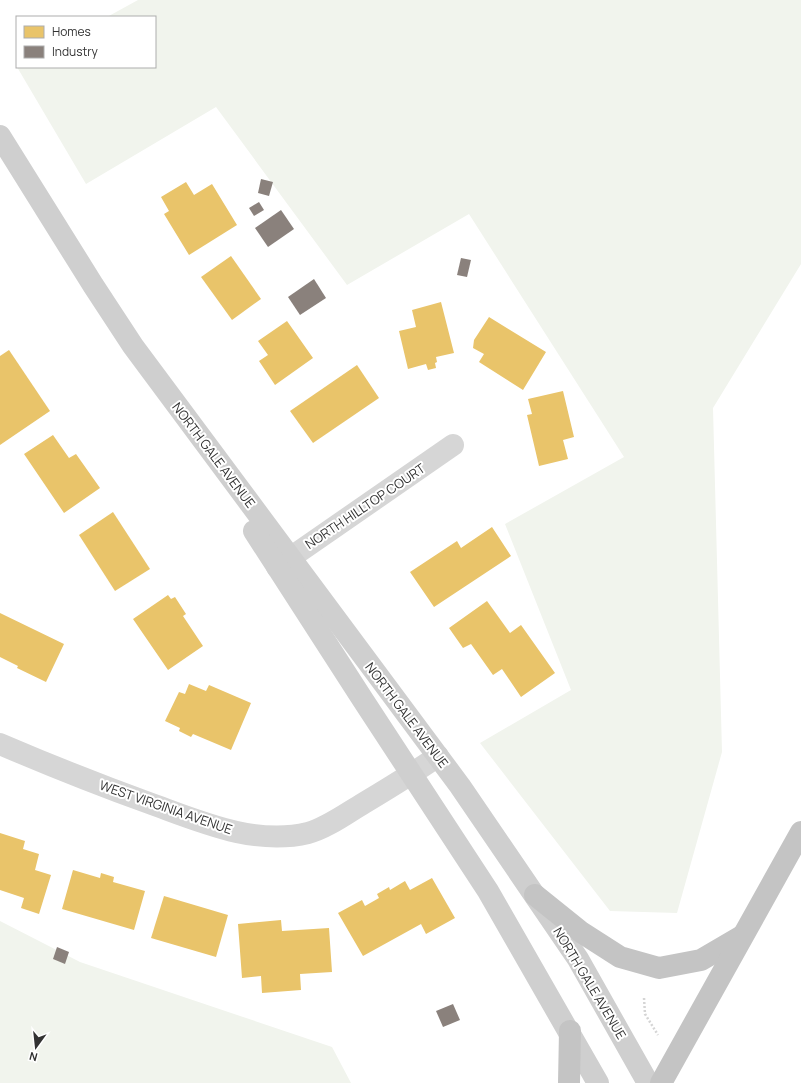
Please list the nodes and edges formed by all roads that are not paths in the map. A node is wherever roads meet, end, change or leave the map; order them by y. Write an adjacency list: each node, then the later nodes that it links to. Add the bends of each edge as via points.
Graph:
1 (0, 136): 3 (main road, NORTH GALE AVENUE, via 93,285)
2 (453, 445): 3 (street, NORTH HILLTOP COURT)
3 (283, 562): 5 (main road, NORTH GALE AVENUE); 6 (main road, NORTH GALE AVENUE)
4 (0, 744): 6 (street, WEST VIRGINIA AVENUE, via 182,815 238,832 276,837 292,836 320,828)
5 (438, 756): 6 (street, WEST VIRGINIA AVENUE); 8 (main road, NORTH GALE AVENUE)
6 (412, 775): 10 (main road, NORTH GALE AVENUE, via 488,891)
7 (801, 832): 9 (highway)
8 (535, 895): 9 (highway, via 581,932 620,957 659,968 701,960); 13 (main road, NORTH GALE AVENUE, via 578,959)
9 (743, 935): 14 (highway)
10 (570, 1032): 11 (highway); 12 (main road, NORTH GALE AVENUE)
11 (569, 1083)
12 (598, 1083)
13 (648, 1083)
14 (661, 1083)

